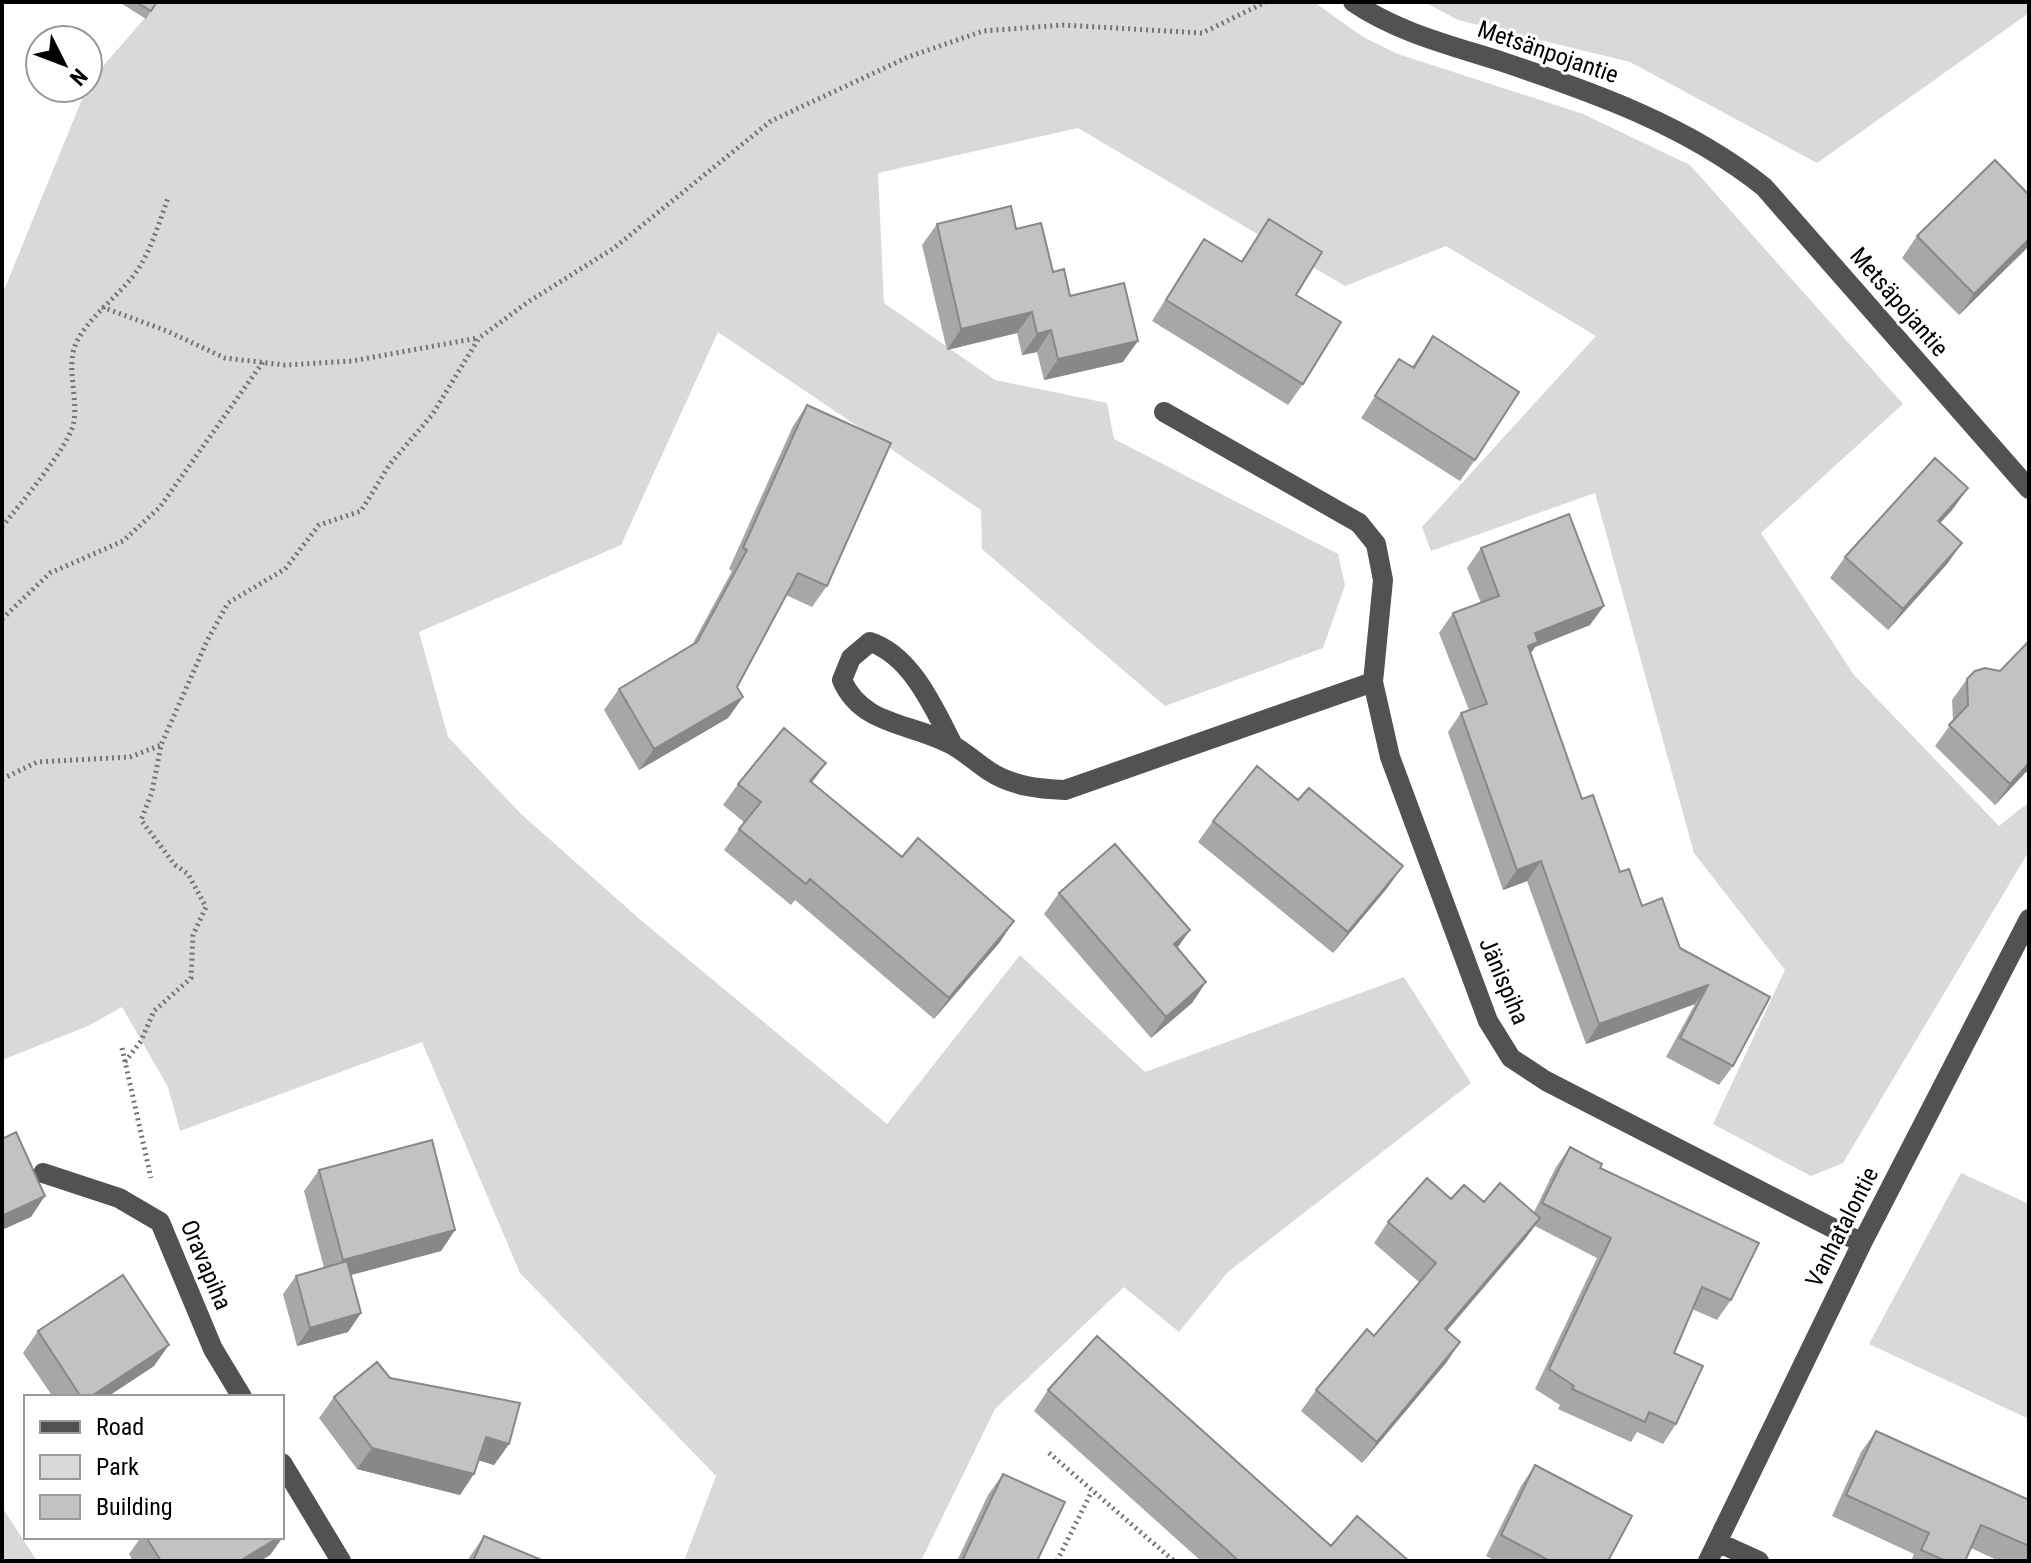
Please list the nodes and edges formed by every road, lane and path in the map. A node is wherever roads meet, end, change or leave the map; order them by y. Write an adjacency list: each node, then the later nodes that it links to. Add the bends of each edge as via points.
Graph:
1 (1266, 2): 6 (path, via 1202,33 1014,27 983,31 908,57 771,121 614,248)
2 (1353, 2): 3 (street, Metsänpojantie, via 1384,23 1595,93)
3 (1724, 155): 9 (street, Metsäpojantie, via 1764,187)
4 (168, 198): 5 (path, via 131,280)
5 (102, 307): 7 (path, via 225,358); 10 (path, via 76,343 75,423)
6 (479, 338): 7 (path, via 352,361); 13 (path, via 432,415 390,464 361,511 319,525 285,569 228,603)
7 (263, 362): 11 (path, via 160,507 123,541 50,573)
8 (1164, 412): 12 (street, Jänispiha, via 1359,523 1376,544 1383,580)
9 (2029, 489)
10 (2, 527)
11 (2, 619)
12 (1373, 682): 14 (street, via 1065,790 1032,789 991,773); 21 (street, Jänispiha, via 1395,772 1488,1021 1511,1058 1546,1081)
13 (161, 745): 15 (path, via 130,757 37,762); 18 (path, via 141,820 188,874 206,907 193,935 191,978 154,1011)
14 (953, 745): 14 (street, via 929,698 889,648 870,642 851,658 842,680 851,701 895,725)
15 (2, 779)
16 (2027, 927): 21 (street, Vanhatalontie)
17 (122, 1048): 18 (path)
18 (125, 1062): 20 (path)
19 (43, 1173): 20 (street, Oravapiha, via 119,1198)
20 (160, 1222): 22 (street, Oravapiha, via 213,1349)
21 (1862, 1243): 26 (street, Vanhatalontie)
22 (241, 1395)
23 (1049, 1453): 25 (path)
24 (284, 1466): 27 (street)
25 (1092, 1491): 28 (path); 29 (path)
26 (1712, 1552): 30 (street)
27 (341, 1561)
28 (1057, 1561)
29 (1174, 1561)
30 (1759, 1561)

